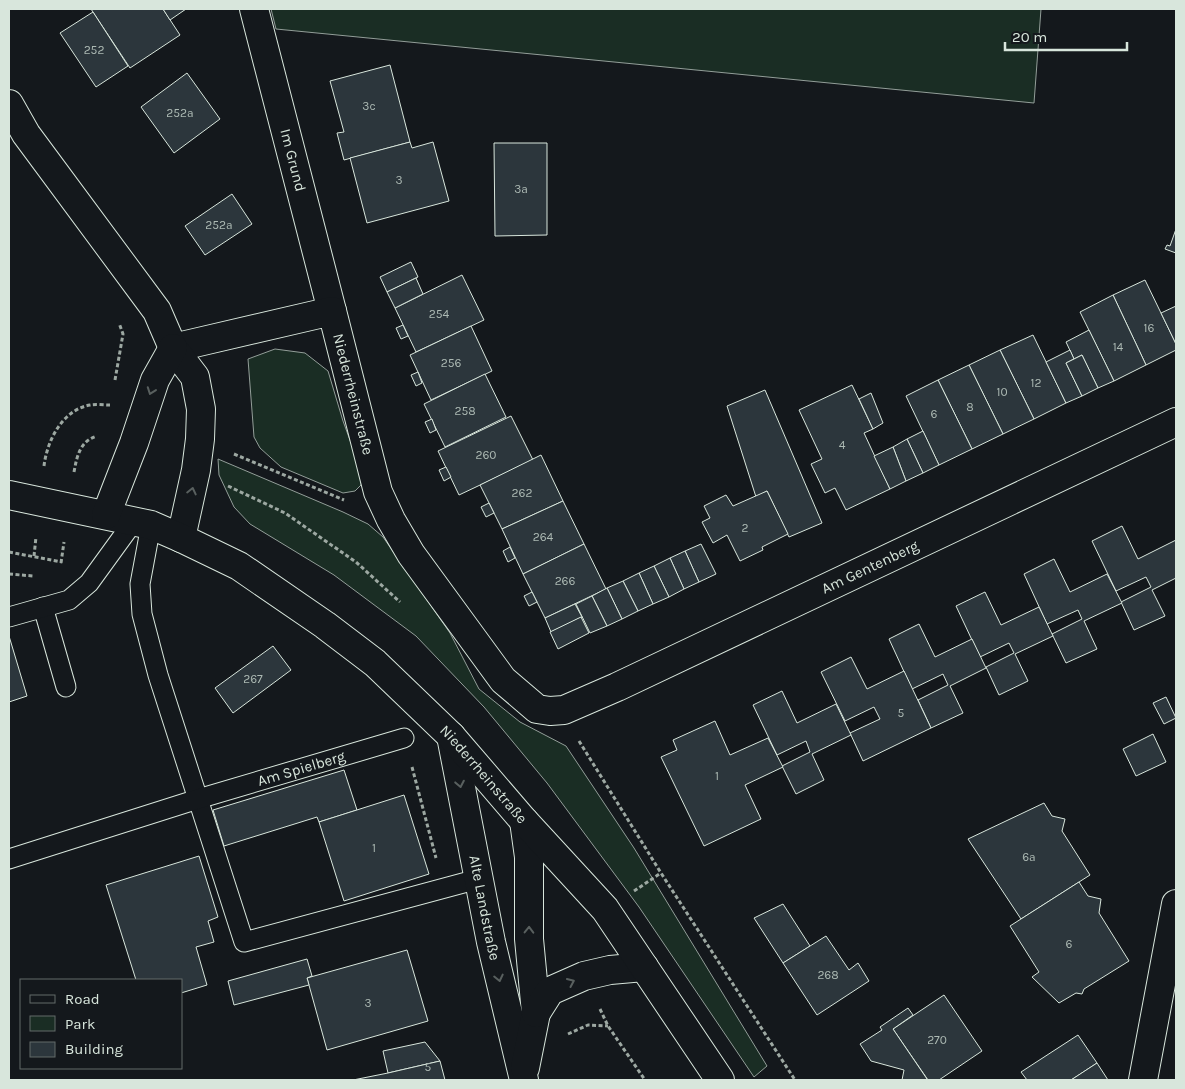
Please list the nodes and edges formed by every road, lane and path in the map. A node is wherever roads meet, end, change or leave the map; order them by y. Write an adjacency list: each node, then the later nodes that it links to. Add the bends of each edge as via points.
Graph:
1 (254, 9): 3 (street, Im Grund)
2 (9, 104): 5 (street, via 26,134 157,311)
3 (332, 312): 5 (street); 16 (street, Niederrheinstraße, via 378,492)
4 (117, 316): 6 (path, via 124,334)
5 (173, 348): 15 (street, one-way to 15, via 155,380); 18 (street, one-way to 5, via 196,470 201,410 195,377)
6 (114, 387)
7 (112, 396): 11 (path, via 110,405 90,405 70,414 53,433)
8 (1176, 422): 29 (street, Am Gentenberg)
9 (105, 436): 12 (path, via 85,442)
10 (228, 452): 16 (path)
11 (45, 458)
12 (76, 460)
13 (222, 483): 25 (path, via 284,513 356,562)
14 (9, 495): 15 (street, Niederrheinstraße)
15 (106, 515): 17 (street, Niederrheinstraße)
16 (391, 520): 29 (street, Niederrheinstraße, via 503,680 538,709)
17 (143, 523): 18 (street, Niederrheinstraße); 26 (lane, via 89,583 69,600); 33 (lane, via 142,614)
18 (181, 538): 31 (street, Niederrheinstraße, via 239,566 325,625 375,663)
19 (64, 548): 22 (path, via 62,562)
20 (9, 552): 21 (path)
21 (34, 556)
22 (56, 568)
23 (9, 574): 24 (path)
24 (36, 577)
25 (404, 606)
26 (43, 607): 27 (lane); 28 (lane)
27 (9, 617)
28 (66, 687)
29 (564, 710)
30 (575, 735): 36 (path)
31 (451, 736): 34 (street, Niederrheinstraße); 37 (street, Alte Landstraße, one-way to 37)
32 (404, 738): 33 (lane, Am Spielberg)
33 (198, 799): 35 (lane, Am Spielberg); 37 (lane, via 244,942)
34 (524, 821): 40 (street, Niederrheinstraße, via 605,909); 41 (street, Alte Landstraße, one-way to 34, via 529,939 529,856)
35 (9, 859)
36 (661, 873): 38 (path); 46 (path)
37 (478, 879): 43 (street, Alte Landstraße, one-way to 43)
38 (632, 893)
39 (1176, 904): 47 (street)
40 (644, 967): 41 (street, Alte Landstraße, one-way to 40, via 550,991 584,976); 45 (street, Niederrheinstraße)
41 (536, 1013): 43 (street, Alte Landstraße)
42 (608, 1026): 44 (path)
43 (523, 1080)
44 (645, 1080)
45 (720, 1080)
46 (795, 1080)
47 (1142, 1080)

